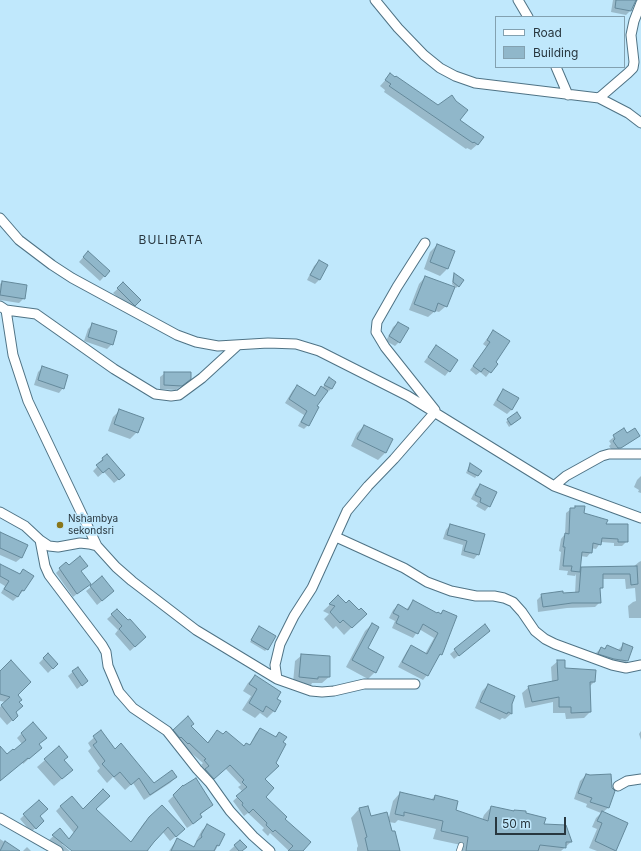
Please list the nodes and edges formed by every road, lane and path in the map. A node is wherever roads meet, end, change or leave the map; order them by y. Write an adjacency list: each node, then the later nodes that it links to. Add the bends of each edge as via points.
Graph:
1 (375, 0): 7 (street, via 424,55 455,76 476,83)
2 (518, 0): 4 (street)
3 (641, 3): 5 (street, via 631,35)
4 (527, 16)
5 (638, 59): 8 (street, via 628,73)
6 (556, 68): 7 (street)
7 (568, 95): 8 (street)
8 (599, 98): 9 (street)
9 (641, 123)
10 (0, 218): 13 (street, via 19,240 52,265 147,319 196,342 218,346)
11 (424, 243): 14 (street, via 377,322 376,332)
12 (3, 308): 13 (street, via 36,314 114,369 155,394 179,395); 21 (street, via 13,355 28,400)
13 (238, 345): 14 (street, via 296,344 319,351)
14 (437, 413): 16 (street); 19 (street, via 347,511)
15 (641, 454): 16 (street, via 602,456 566,476)
16 (554, 486): 18 (street)
17 (0, 512): 20 (street, via 25,526)
18 (641, 518)
19 (336, 537): 22 (street, via 404,568 427,582 451,591 476,596 494,596 513,602 535,631 555,644 619,667); 23 (street, via 312,588 280,644 276,665)
20 (40, 540): 21 (street, via 49,546 80,543); 30 (street, via 49,576 102,645 119,692 133,708 167,731 234,815)
21 (97, 546): 23 (street, via 132,581 196,630)
22 (641, 665)
23 (277, 678): 24 (street, via 311,691 322,692 364,684)
24 (416, 684)
25 (641, 779): 26 (street, via 627,781)
26 (618, 786)
27 (0, 818): 29 (street)
28 (461, 845): 31 (lane)
29 (58, 851)
30 (270, 851)
31 (459, 851)

